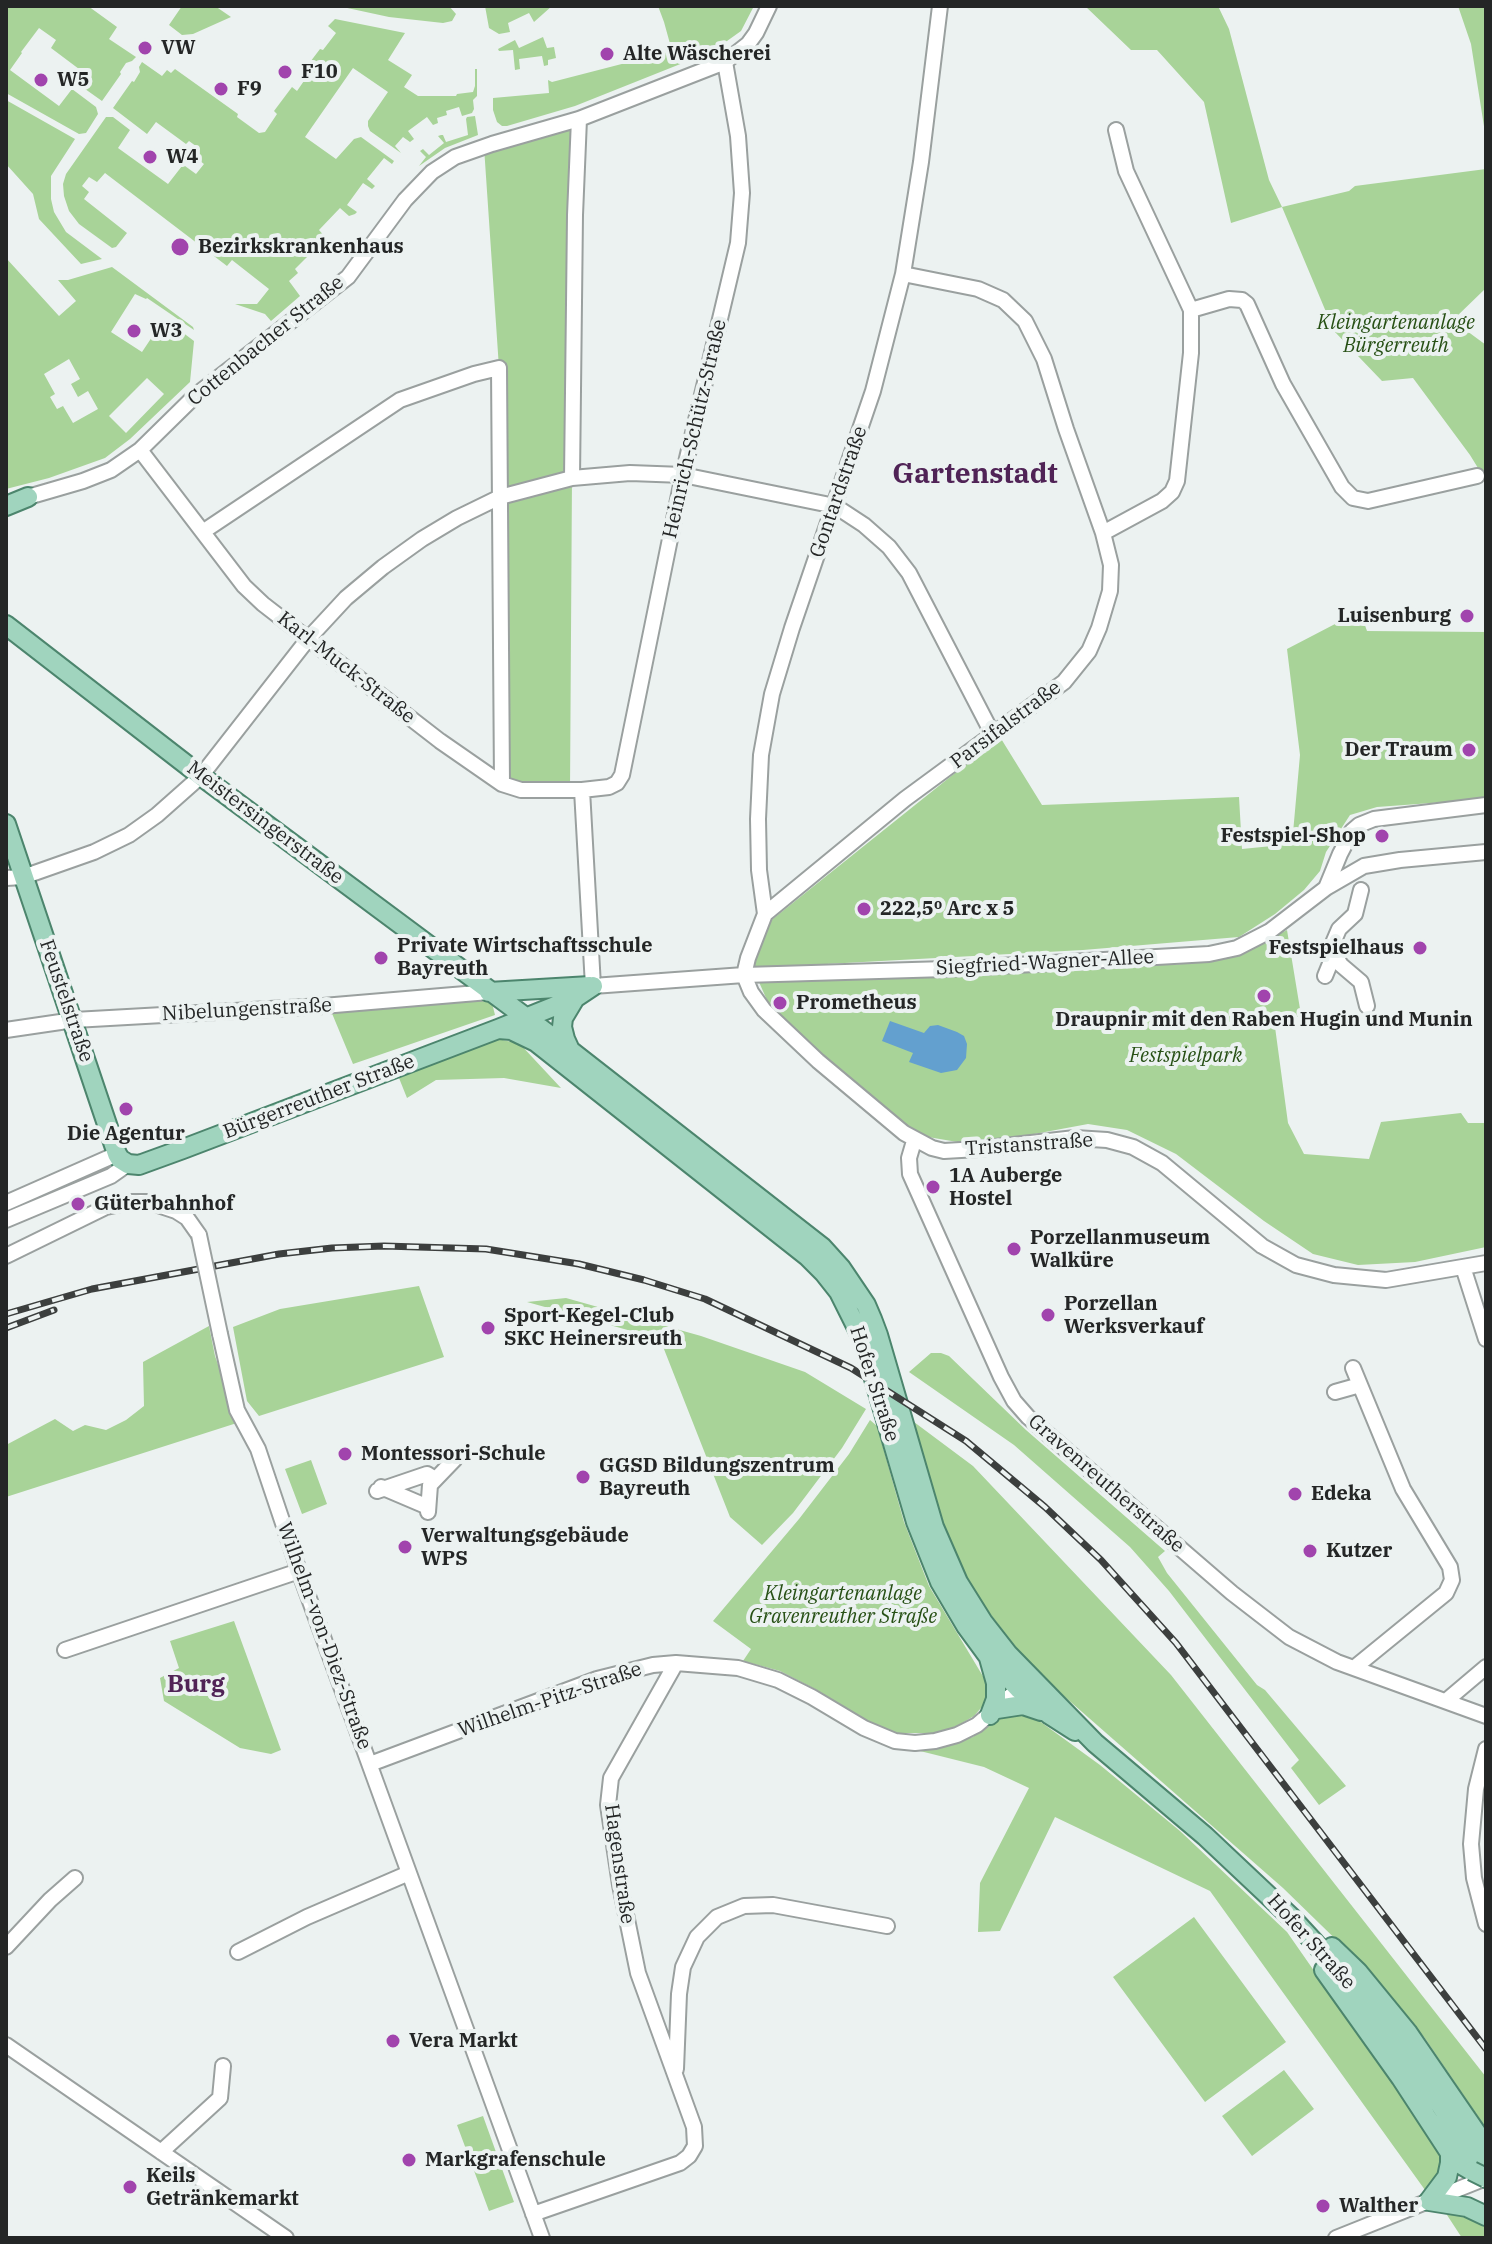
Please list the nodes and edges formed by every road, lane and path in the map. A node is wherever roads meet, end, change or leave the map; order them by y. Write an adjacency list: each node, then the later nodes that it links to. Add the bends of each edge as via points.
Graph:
1 (769, 6): 3 (street, Cottenbacher Straße, via 748,44)
2 (940, 6): 6 (street, Gontardstraße)
3 (725, 62): 4 (street, Cottenbacher Straße); 9 (street, Heinrich-Schütz-Straße, via 738,136 738,243)
4 (579, 119): 8 (street, Cottenbacher Straße, via 455,157 432,172 348,277 196,395); 11 (street)
5 (1116, 130): 7 (street, via 1126,171)
6 (903, 274): 15 (street, Gontardstraße, via 873,391); 17 (street, Parsifalstraße, via 978,289 1003,300 1025,321 1044,359)
7 (1191, 310): 10 (street, via 1229,299 1247,304 1283,384 1353,498 1368,501); 17 (street, via 1177,481 1162,501)
8 (140, 450): 12 (street, Cottenbacher Straße, via 97,476); 16 (street, Karl-Muck-Straße)
9 (683, 475): 11 (street); 15 (street); 23 (street, Heinrich-Schütz-Straße, via 622,775)
10 (1477, 476)
11 (572, 478): 13 (street)
12 (28, 497): 14 (main road)
13 (500, 497): 16 (street, via 499,368 400,400); 19 (street, via 457,518 383,567); 22 (street)
14 (6, 503)
15 (835, 506): 20 (street, via 889,547 909,573); 31 (street, Gontardstraße, via 772,694 761,755 759,870)
16 (204, 531): 19 (street, Karl-Muck-Straße, via 244,586)
17 (1103, 533): 20 (street, Parsifalstraße, via 1111,576 1089,651 1064,682)
18 (6, 625): 21 (main road, Meistersingerstraße)
19 (308, 639): 21 (street); 22 (street, Karl-Muck-Straße)
20 (993, 735): 31 (street, Parsifalstraße, via 905,799)
21 (201, 776): 28 (street, via 129,835); 39 (main road, Meistersingerstraße)
22 (502, 784): 24 (street, Karl-Muck-Straße, via 521,790)
23 (609, 787): 24 (street, Karl-Muck-Straße)
24 (582, 790): 37 (street)
25 (1486, 805): 29 (street, via 1359,825)
26 (6, 824): 28 (main road, Feustelstraße)
27 (1486, 852): 29 (street, Siegfried-Wagner-Allee, via 1364,866)
28 (15, 878): 44 (main road, Feustelstraße)
29 (1326, 888): 33 (street, Siegfried-Wagner-Allee, via 1270,931 1237,948 1209,954)
30 (1361, 890): 32 (street, via 1355,914 1333,943)
31 (765, 914): 33 (street, Gontardstraße)
32 (1334, 954): 34 (street); 35 (street)
33 (744, 975): 37 (street); 48 (street, Tristanstraße, via 764,1010)
34 (1325, 976)
35 (1361, 982): 36 (street); 41 (street)
36 (1341, 985)
37 (593, 986): 38 (main road); 40 (main road, Bürgerreuther Straße)
38 (550, 988): 39 (main road); 42 (main road)
39 (489, 992): 43 (main road, Meistersingerstraße); 44 (street, Nibelungenstraße)
40 (575, 998): 42 (main road, Bürgerreuther Straße); 47 (main road, via 562,1027)
41 (1367, 1006)
42 (547, 1010): 43 (main road, Bürgerreuther Straße)
43 (526, 1019): 45 (main road, Bürgerreuther Straße); 47 (main road, Hofer Straße)
44 (74, 1020): 46 (street, Nibelungenstraße); 49 (main road, Feustelstraße)
45 (498, 1029): 49 (main road, Bürgerreuther Straße); 63 (main road, Hofer Straße, via 536,1042 807,1256 839,1292 862,1338 916,1522 940,1582)
46 (6, 1030)
47 (571, 1051): 67 (main road, Hofer Straße, via 822,1247 841,1268 878,1335 934,1527 958,1582)
48 (914, 1141): 54 (street, Tristanstraße, via 944,1151 1075,1138 1118,1142 1162,1163 1262,1246 1296,1265 1378,1280); 66 (street, Gravenreutherstraße, via 910,1174 1001,1377 1021,1409 1270,1624)
49 (128, 1161): 50 (street, Bürgerreuther Straße); 51 (street, Bürgerreuther Straße, via 111,1176)
50 (6, 1203)
51 (6, 1220)
52 (6, 1256): 61 (street, Wilhelm-von-Diez-Straße, bridge, via 106,1207 149,1202 187,1218 199,1235 237,1410 258,1449)
53 (1486, 1263): 54 (street, Tristanstraße)
54 (1463, 1267): 55 (street)
55 (1486, 1339)
56 (1353, 1368): 57 (street)
57 (1360, 1385): 58 (street); 66 (street, via 1403,1489 1450,1567 1452,1580 1446,1593)
58 (1335, 1392)
59 (455, 1459): 60 (street)
60 (435, 1479): 60 (street, via 428,1510 379,1488 427,1474)
61 (299, 1571): 62 (street); 74 (street, Wilhelm-von-Diez-Straße)
62 (65, 1650)
63 (988, 1656): 67 (main road, Hofer Straße); 69 (main road, via 996,1683)
64 (676, 1663): 69 (street, Wilhelm-Pitz-Straße, via 738,1668 778,1680 895,1741 957,1735); 74 (street, Wilhelm-Pitz-Straße, via 597,1679); 84 (street, Hagenstraße, via 611,1778 608,1805 634,1958)
65 (1486, 1667): 68 (street)
66 (1354, 1668): 68 (street, Gravenreutherstraße)
67 (1025, 1682): 69 (street, Wilhelm-Pitz-Straße); 70 (main road, Hofer Straße); 72 (main road, Hofer Straße)
68 (1447, 1700): 71 (street, Gravenreutherstraße)
69 (993, 1712): 70 (main road, via 1023,1705)
70 (1050, 1715): 72 (main road, Hofer Straße)
71 (1486, 1716)
72 (1095, 1743): 77 (main road, Hofer Straße)
73 (1486, 1749): 78 (street, via 1471,1844)
74 (370, 1764): 75 (street, Wilhelm-von-Diez-Straße)
75 (409, 1873): 81 (street); 91 (street, Wilhelm-von-Diez-Straße)
76 (75, 1878): 80 (street)
77 (1291, 1917): 85 (main road, via 1320,1935 1387,2005); 87 (main road); 88 (main road, Hofer Straße, via 1395,2041 1441,2106)
78 (1484, 1917)
79 (887, 1926): 84 (street, Hagenstraße, via 773,1905 744,1906 717,1917 697,1937 683,1967)
80 (6, 1947)
81 (238, 1952)
82 (6, 2045): 86 (street)
83 (223, 2066): 86 (street, via 220,2098)
84 (676, 2074): 91 (street, Hagenstraße, via 696,2133 689,2156)
85 (1484, 2144)
86 (161, 2152): 94 (street)
87 (1450, 2153): 88 (main road); 89 (main road, via 1447,2177)
88 (1482, 2182): 89 (street); 90 (main road)
89 (1429, 2201): 92 (main road); 93 (street)
90 (1486, 2206)
91 (533, 2214): 95 (street, Wilhelm-von-Diez-Straße)
92 (1486, 2216)
93 (1341, 2237)
94 (286, 2238)
95 (542, 2238)

